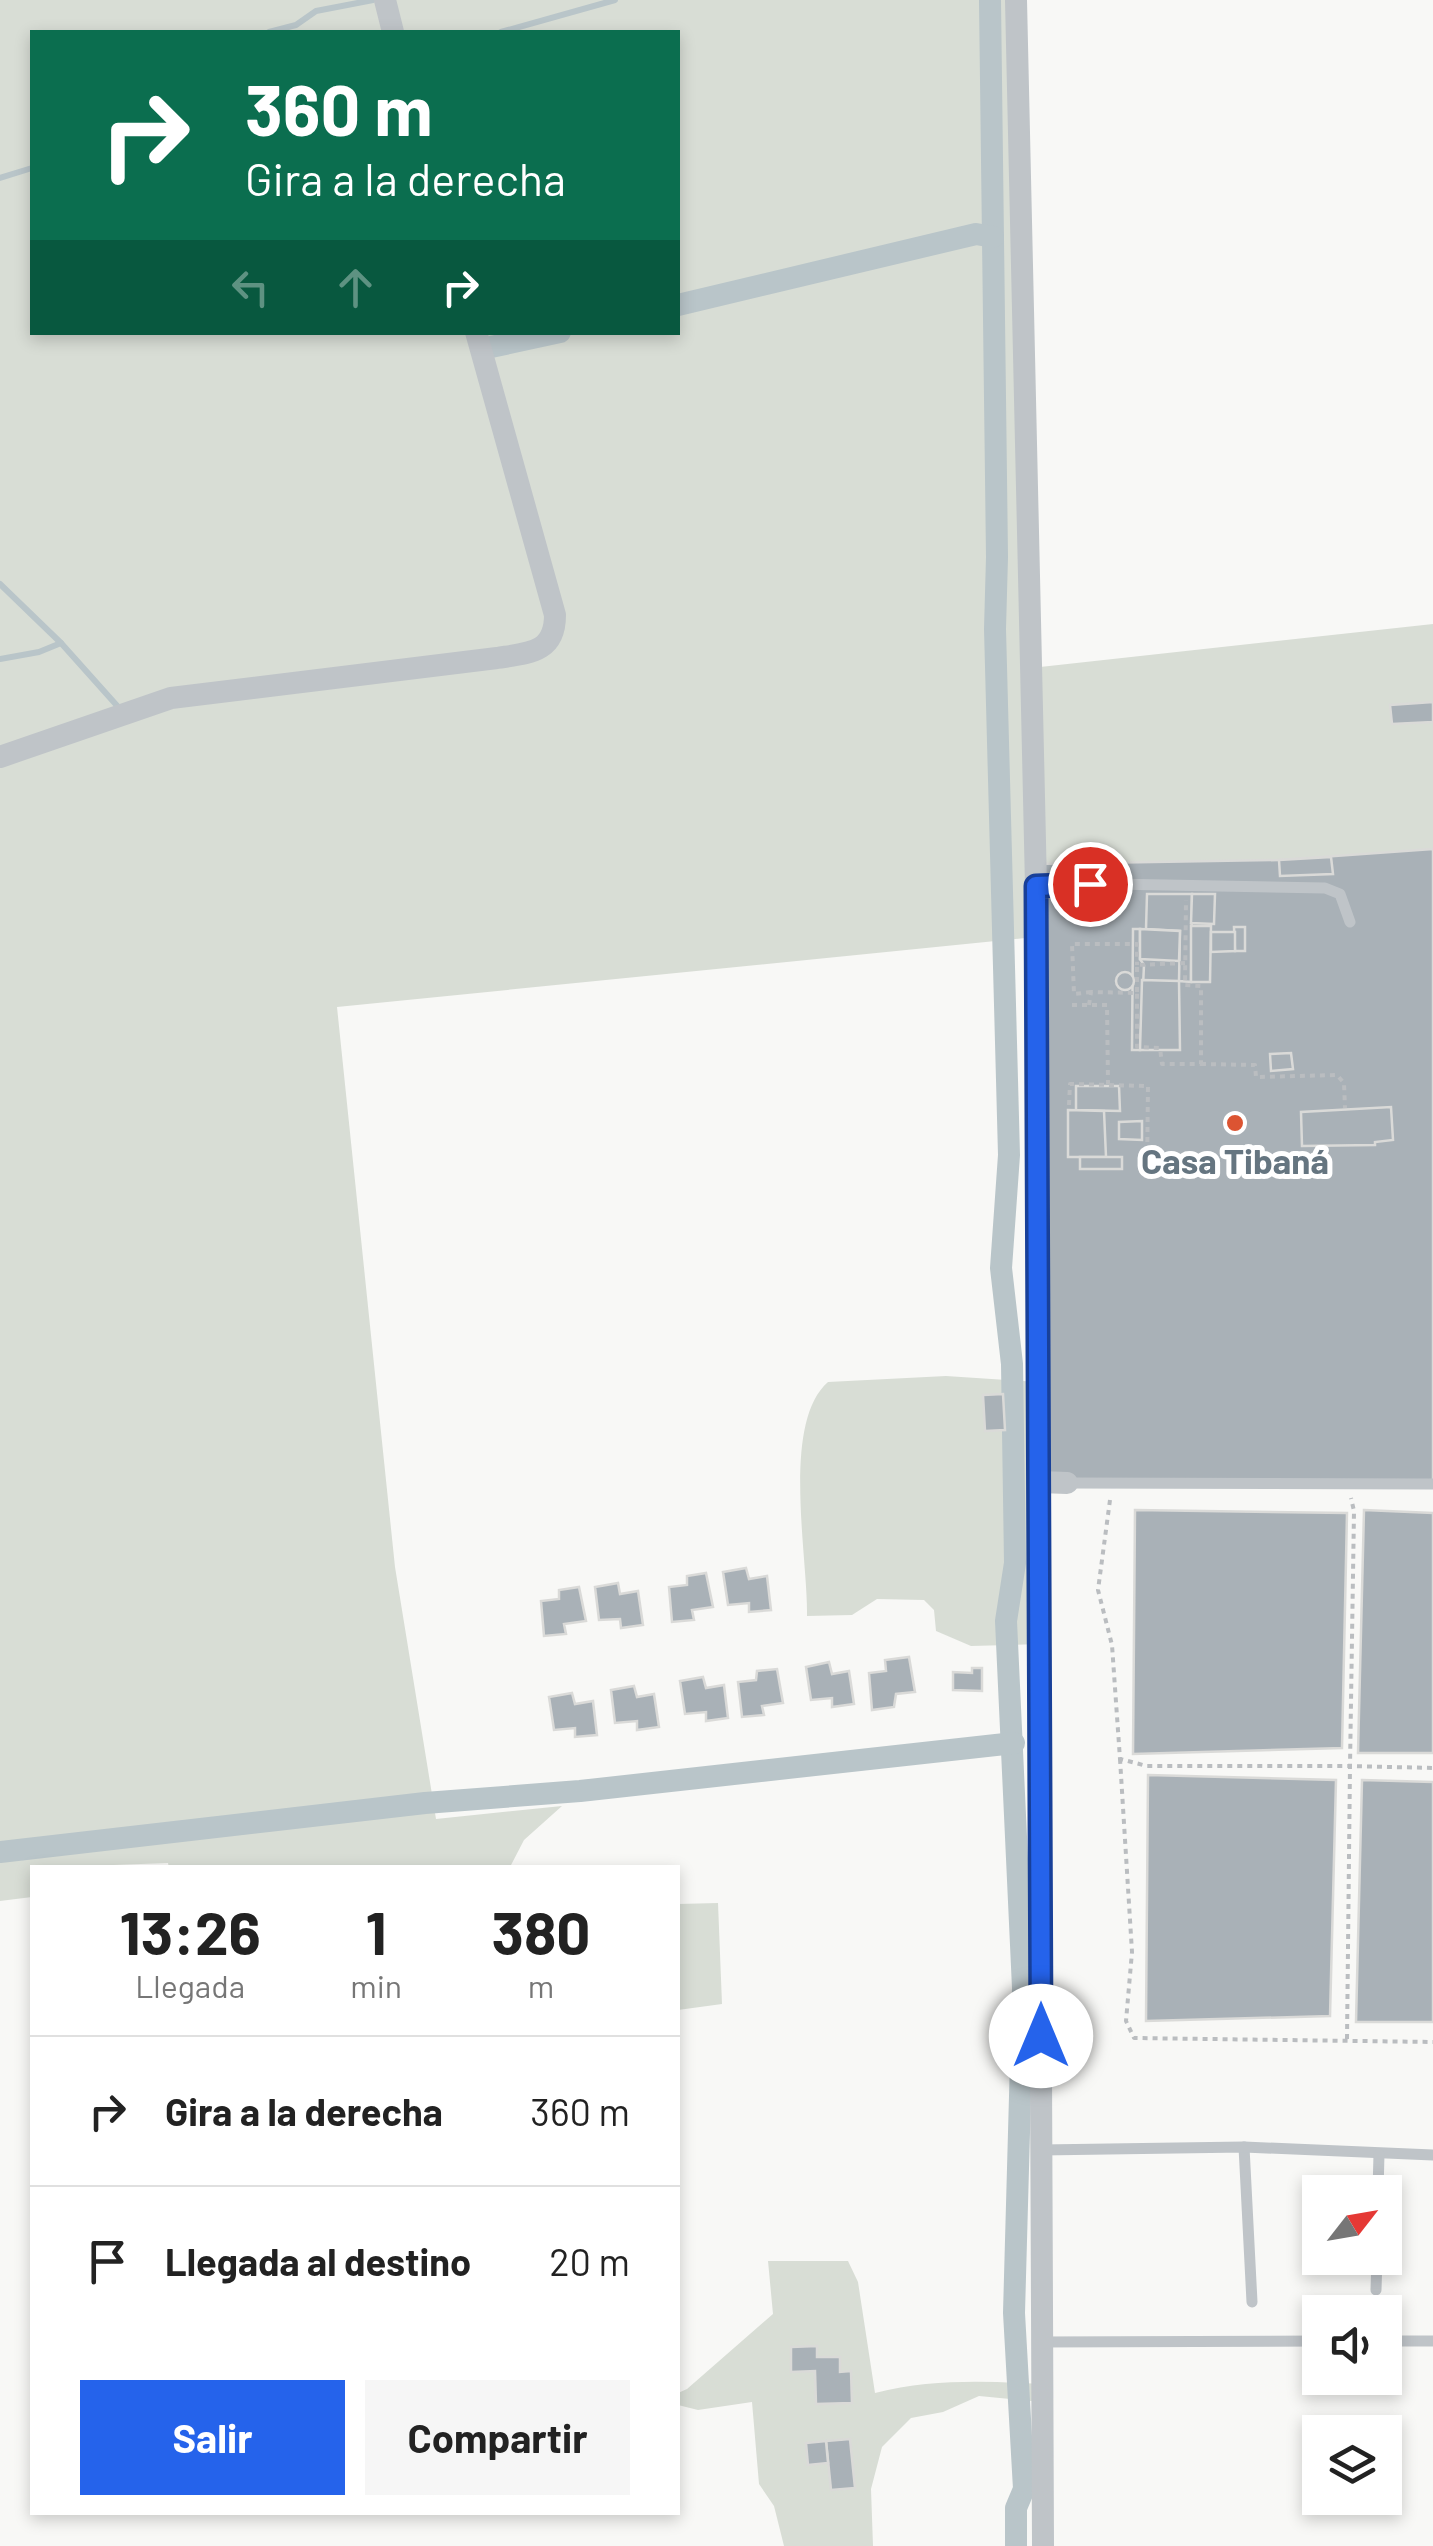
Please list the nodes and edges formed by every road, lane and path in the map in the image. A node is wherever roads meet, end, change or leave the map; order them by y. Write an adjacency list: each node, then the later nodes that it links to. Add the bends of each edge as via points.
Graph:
1 (385, 0): 3 (street)
2 (1016, 0): 6 (street)
3 (392, 30)
4 (477, 335): 5 (street, via 556,615 555,633 545,645 497,658 171,698)
5 (0, 757)
6 (1036, 886): 7 (lane); 20 (street)
7 (1186, 886): 8 (lane, via 1325,888 1340,894); 9 (path)
8 (1350, 922)
9 (1185, 963): 10 (path); 15 (path, via 1185,985 1200,986)
10 (1136, 965): 11 (path, via 1137,944 1072,944 1074,994); 12 (path)
11 (1090, 992): 12 (path); 14 (path)
12 (1137, 993): 15 (path, via 1137,1047 1160,1048 1162,1064)
13 (1072, 1005): 14 (path)
14 (1089, 1005): 16 (path, via 1107,1005)
15 (1201, 1064): 18 (path, via 1254,1065 1256,1076 1336,1075 1344,1083)
16 (1108, 1084): 17 (path, via 1070,1084); 19 (path, via 1148,1086)
17 (1069, 1105)
18 (1345, 1108)
19 (1147, 1172)
20 (1040, 1482): 21 (street); 31 (street)
21 (1067, 1483): 22 (lane)
22 (1113, 1483): 23 (lane); 25 (path, via 1098,1590 1112,1645)
23 (1346, 1484): 24 (lane); 26 (path, via 1354,1510)
24 (1433, 1484)
25 (1120, 1759): 26 (path, via 1146,1766); 28 (path, via 1132,1952 1126,2021 1134,2038)
26 (1350, 1766): 27 (path); 28 (path)
27 (1433, 1768)
28 (1347, 2039): 29 (path)
29 (1433, 2042)
30 (1244, 2147): 31 (lane); 32 (lane); 37 (lane)
31 (1042, 2150): 41 (street)
32 (1379, 2154): 33 (lane); 34 (lane)
33 (1433, 2155)
34 (1378, 2175)
35 (1376, 2275): 36 (lane)
36 (1376, 2290)
37 (1252, 2302)
38 (1302, 2341): 41 (lane)
39 (1402, 2341): 40 (lane)
40 (1433, 2341)
41 (1040, 2342): 42 (street)
42 (1042, 2546)

